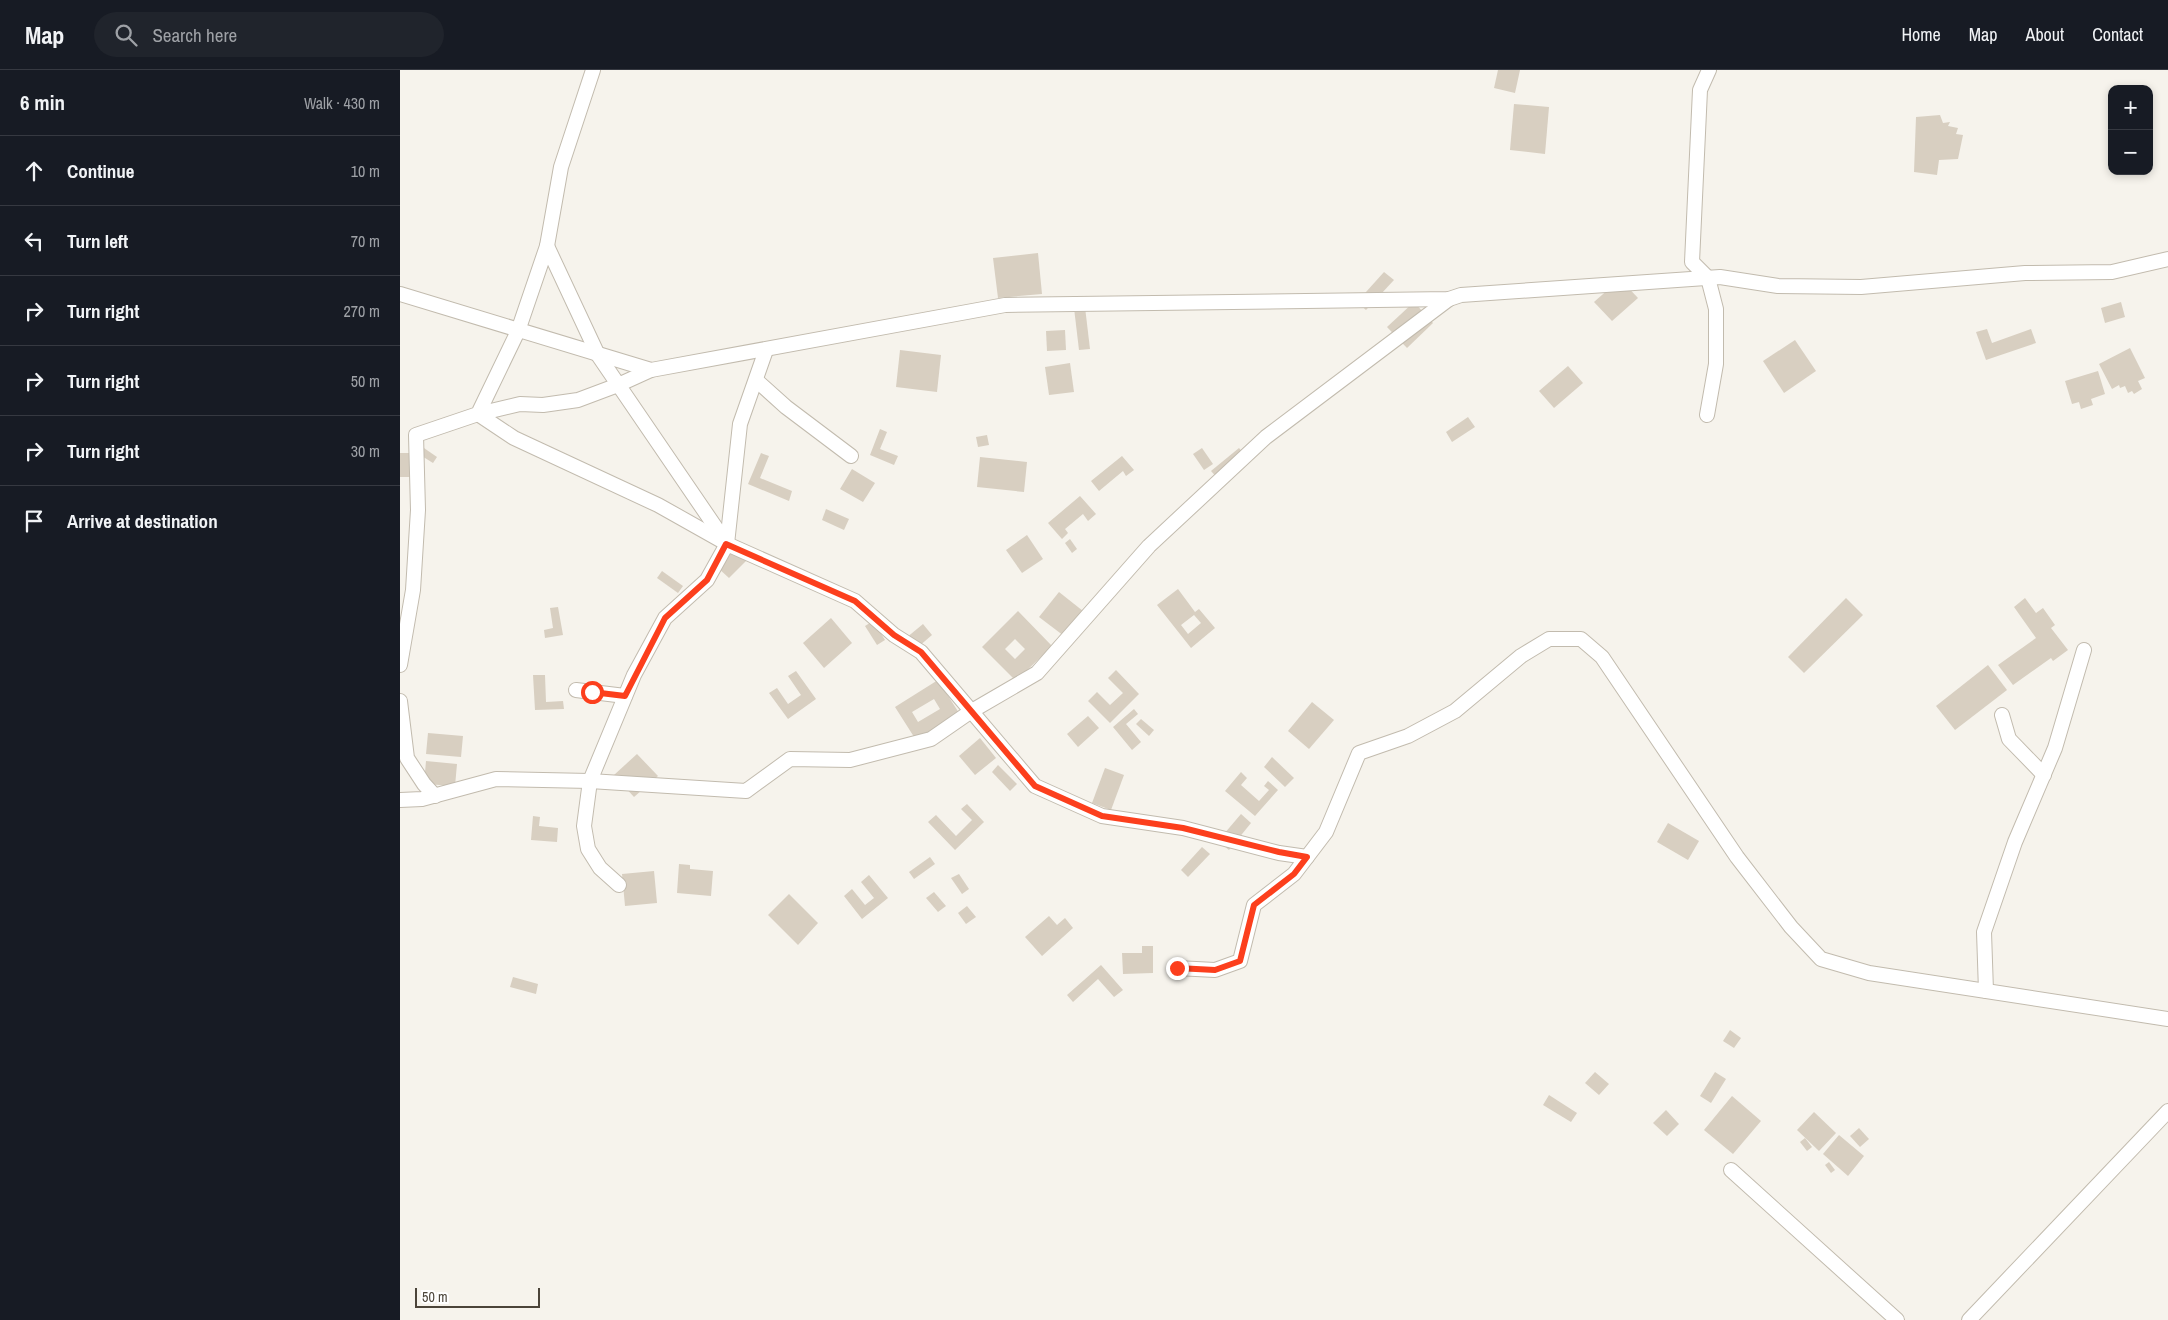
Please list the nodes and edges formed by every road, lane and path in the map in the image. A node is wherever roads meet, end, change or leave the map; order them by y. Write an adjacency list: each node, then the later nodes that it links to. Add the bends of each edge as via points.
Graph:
1 (593, 70): 3 (street, via 561,167)
2 (1709, 70): 5 (street, via 1700,90)
3 (547, 246): 10 (street); 12 (street)
4 (2168, 259): 6 (street, via 2112,272 2025,274 1861,287 1778,286)
5 (1692, 262): 6 (street); 7 (street)
6 (1708, 278): 7 (street); 17 (street, via 1716,309 1716,364)
7 (1674, 280): 9 (street, via 1461,295)
8 (400, 294): 10 (street)
9 (1449, 299): 11 (street, via 1005,305); 25 (street, via 1266,437 1149,546 1037,673)
10 (518, 331): 12 (street); 16 (street)
11 (766, 350): 13 (street); 14 (street)
12 (598, 355): 13 (street); 15 (street)
13 (651, 370): 15 (street)
14 (756, 380): 18 (street); 19 (street, via 740,424)
15 (618, 385): 16 (street, via 578,400 543,405 520,404); 19 (street)
16 (478, 414): 19 (street, via 514,438 658,505); 21 (street, via 416,435 418,510 413,590)
17 (1707, 415)
18 (851, 456)
19 (726, 544): 23 (street, via 707,580 665,618); 25 (street, via 855,601 894,635 921,652)
20 (2084, 650): 27 (street)
21 (400, 665)
22 (576, 690): 23 (street)
23 (625, 696): 28 (street)
24 (400, 706): 29 (street, via 407,758)
25 (970, 712): 28 (street, via 931,739 850,760 790,759 746,791); 31 (street, via 1035,786 1102,816 1183,828)
26 (2002, 715): 27 (street, via 2009,739)
27 (2044, 774): 34 (street, via 2015,842 1984,932)
28 (590, 781): 29 (street, via 496,779); 32 (street, via 584,826 588,849 600,868)
29 (435, 796): 30 (street)
30 (400, 800)
31 (1307, 857): 33 (street, via 1294,874 1254,905 1240,961 1215,970); 34 (street, via 1326,832 1359,753 1408,736 1455,711 1521,656 1549,639 1580,639 1602,657 1737,857 1791,927 1821,959 1869,973)
32 (619, 886)
33 (1177, 968)
34 (1986, 991): 35 (street)
35 (2168, 1019)
36 (2168, 1111): 39 (street)
37 (1731, 1170): 38 (street)
38 (1897, 1320)
39 (1969, 1320)

